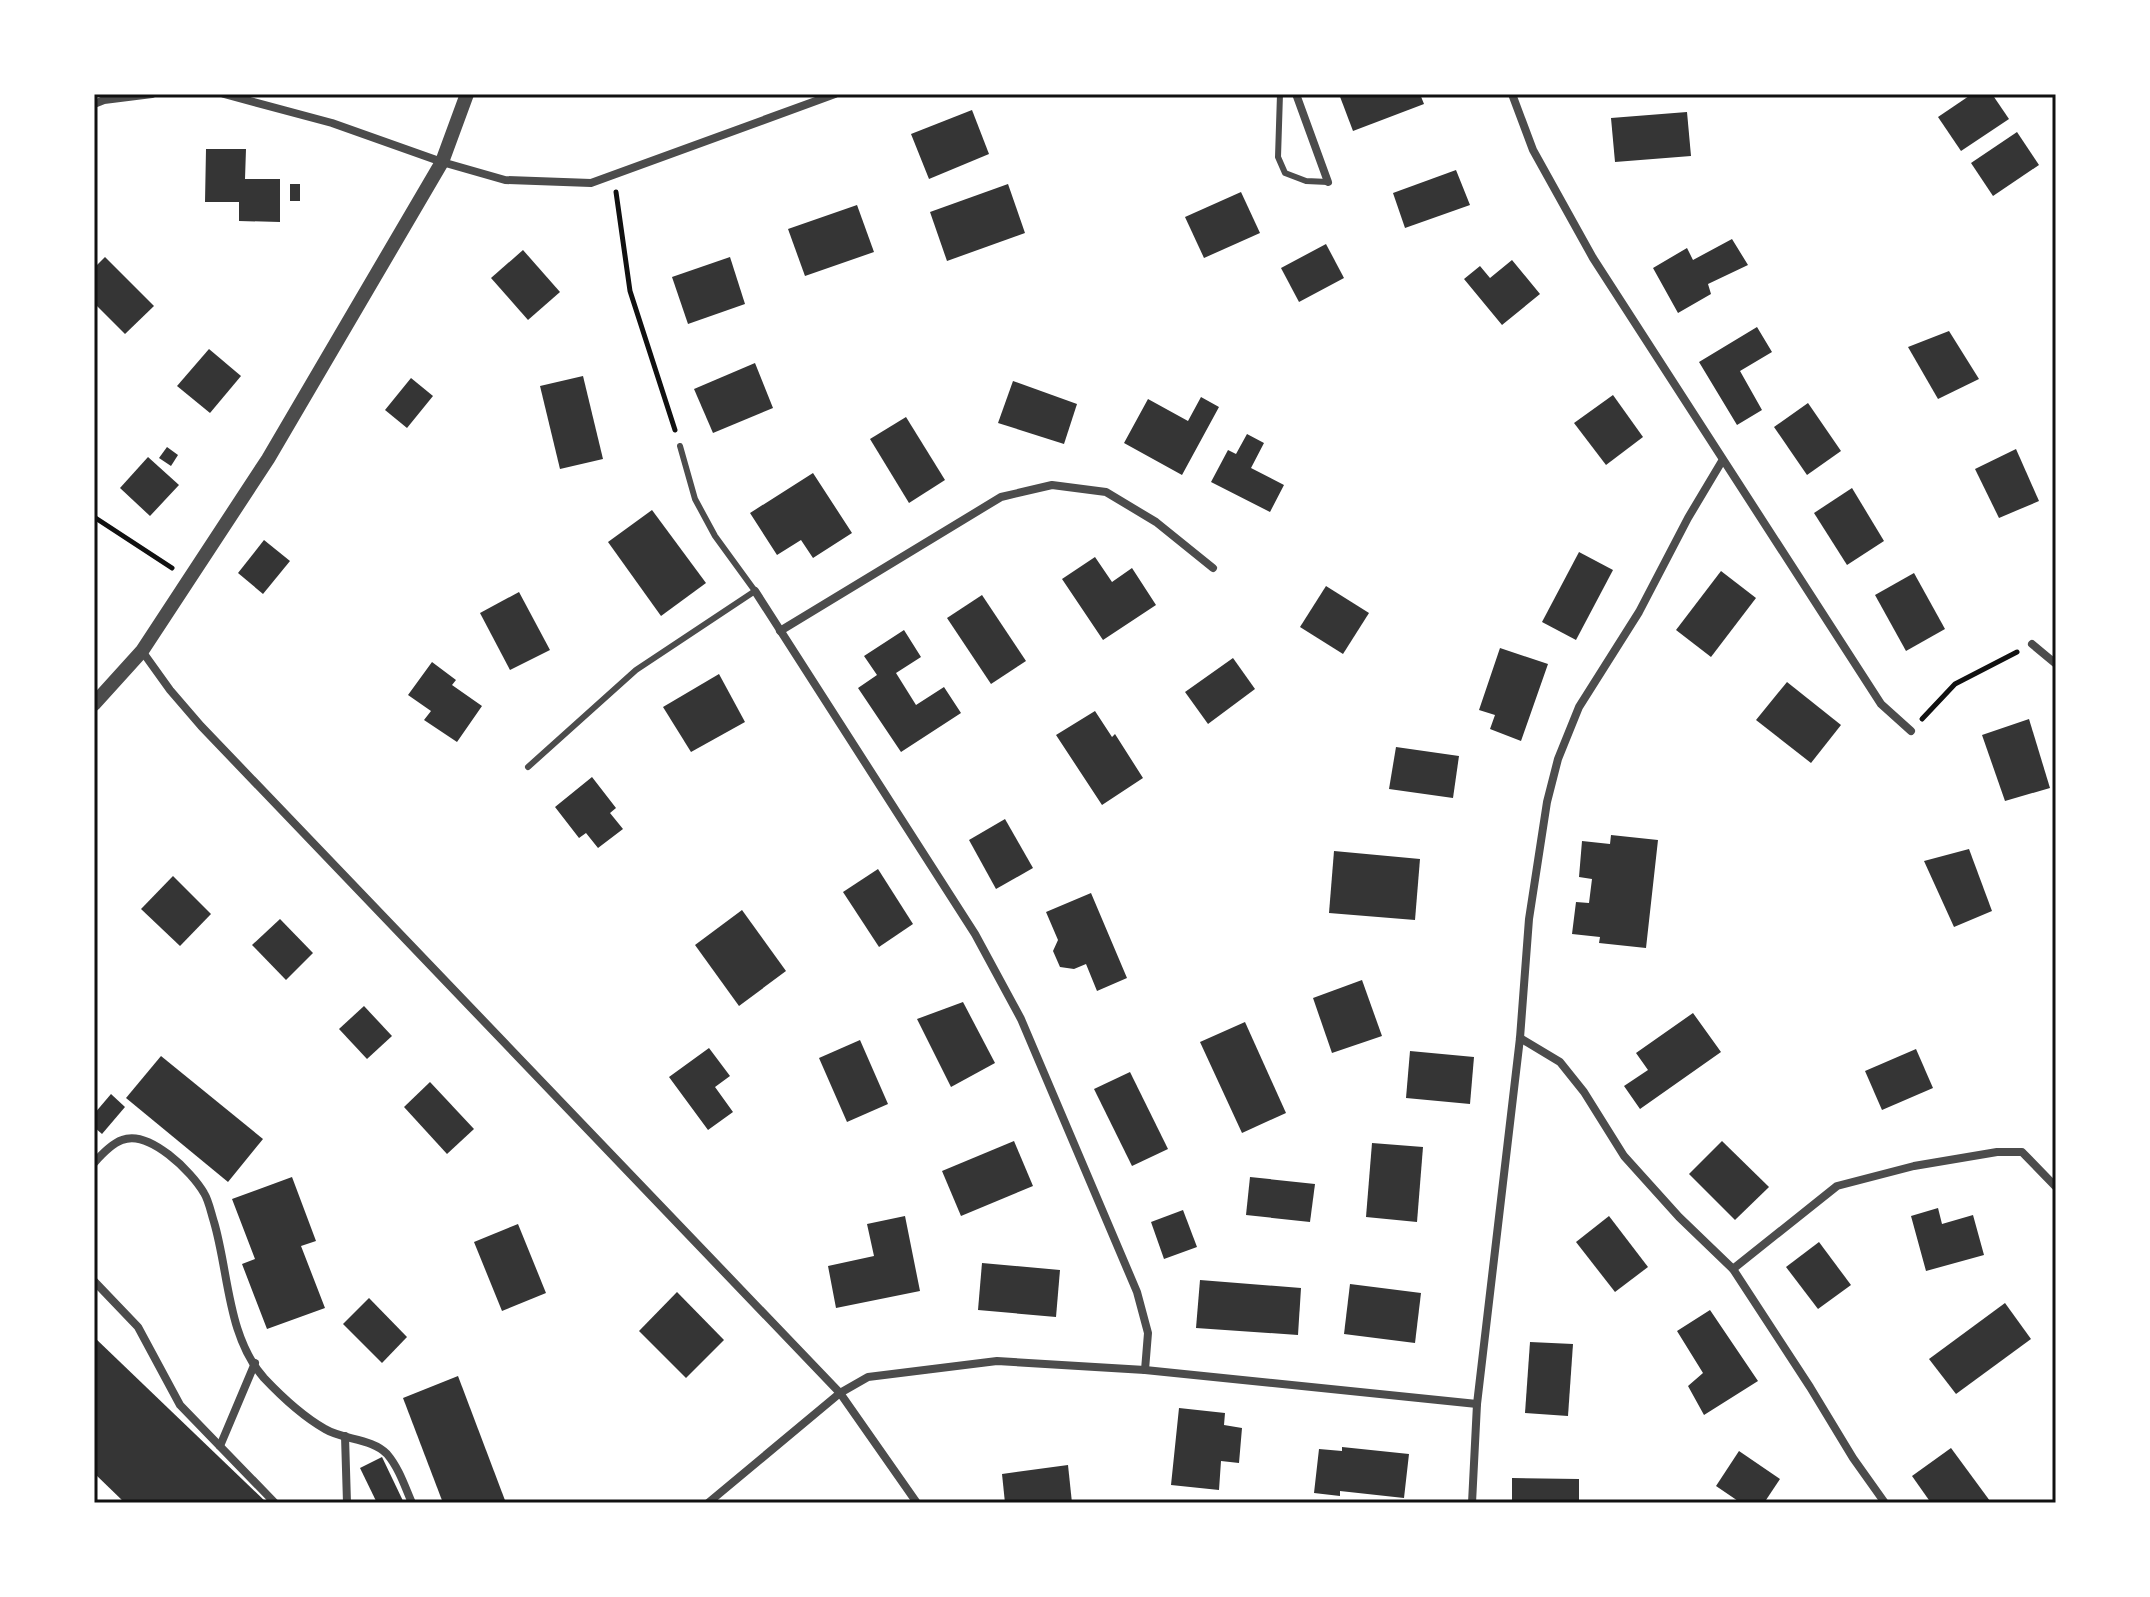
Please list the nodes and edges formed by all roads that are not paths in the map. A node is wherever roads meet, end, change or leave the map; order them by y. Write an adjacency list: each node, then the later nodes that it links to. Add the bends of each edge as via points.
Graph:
1 (152, 94): 8 (street)
2 (224, 94): 9 (street, via 332,123)
3 (467, 94): 9 (street)
4 (835, 94): 9 (street, via 591,183 505,180)
5 (1280, 94): 10 (lane, via 1278,157 1285,173)
6 (1296, 94): 10 (street)
7 (1512, 94): 12 (street, via 1533,150 1593,258)
8 (94, 104)
9 (442, 162): 17 (street, via 268,459)
10 (1328, 182)
11 (680, 446): 14 (lane, via 695,499)
12 (1722, 461): 20 (street, via 1881,704); 22 (street, via 1639,612 1579,707 1558,759 1529,919)
13 (1213, 568): 15 (street, via 1156,522 1106,492 1052,485 1001,497)
14 (755, 591): 15 (street); 21 (lane, via 636,670)
15 (780, 631): 28 (street, via 968,921 1021,1019 1137,1292 1148,1333)
16 (2032, 644): 18 (street)
17 (142, 651): 19 (street); 29 (street, via 201,726)
18 (2056, 664)
19 (94, 704)
20 (1911, 731)
21 (528, 767)
22 (1520, 1038): 25 (street, via 1560,1062 1624,1156); 30 (street)
23 (94, 1163): 27 (street, via 123,1139 139,1139 163,1149 205,1194 235,1321)
24 (2056, 1187): 25 (street, via 2022,1152 1914,1166 1837,1186)
25 (1733, 1269): 39 (street)
26 (94, 1281): 32 (street, via 138,1327 180,1405)
27 (255, 1363): 31 (street, via 294,1406 326,1430); 32 (street)
28 (1145, 1370): 29 (street, via 997,1361 868,1377); 30 (street)
29 (840, 1393): 36 (street); 37 (street)
30 (1477, 1404): 38 (street)
31 (345, 1436): 34 (street); 35 (street, via 385,1452)
32 (220, 1446): 33 (street)
33 (275, 1503)
34 (347, 1503)
35 (412, 1503)
36 (708, 1503)
37 (917, 1503)
38 (1472, 1503)
39 (1885, 1503)

